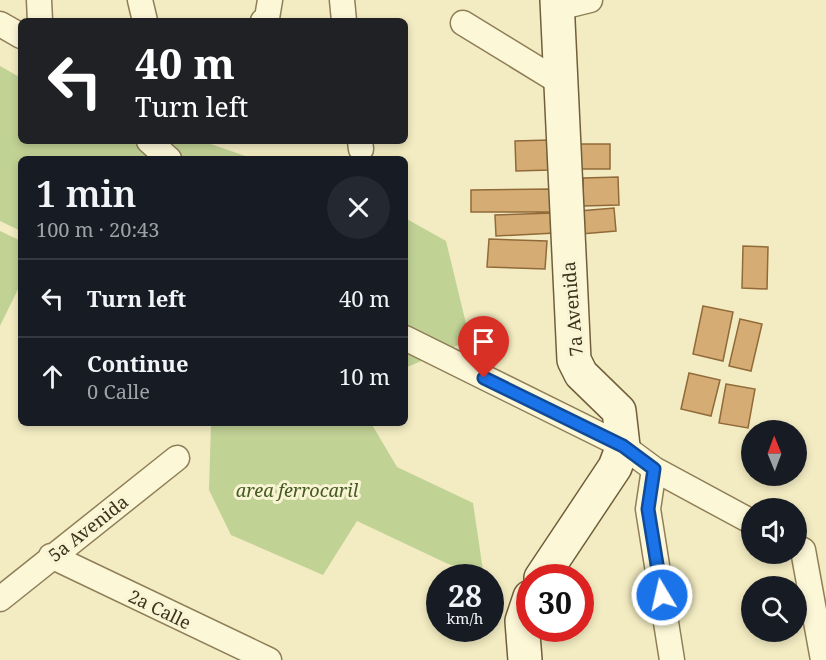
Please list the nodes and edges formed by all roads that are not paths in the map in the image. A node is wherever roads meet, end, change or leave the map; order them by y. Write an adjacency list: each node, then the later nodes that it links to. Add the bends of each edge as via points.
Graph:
1 (39, 0): 7 (street)
2 (140, 0): 8 (street)
3 (270, 0): 9 (street)
4 (342, 0): 10 (street)
5 (590, 0): 6 (street)
6 (557, 4): 14 (street, 7a Avenida)
7 (40, 18)
8 (144, 18)
9 (267, 18)
10 (344, 18)
11 (463, 23): 14 (street)
12 (0, 24): 13 (street)
13 (18, 34)
14 (561, 83): 18 (street, 7a Avenida, via 574,360 581,374 619,411)
15 (152, 144): 16 (street)
16 (166, 156)
17 (408, 339): 18 (street)
18 (623, 446): 20 (street); 25 (street, via 615,467)
19 (177, 458): 23 (street, 5a Avenida)
20 (654, 469): 21 (street); 31 (street, via 648,509)
21 (741, 516)
22 (807, 551): 24 (street)
23 (51, 556): 27 (street, 5a Avenida); 29 (street, 2a Calle)
24 (826, 560)
25 (550, 564)
26 (803, 564): 32 (street)
27 (0, 599)
28 (524, 642): 30 (street)
29 (269, 660)
30 (525, 660)
31 (672, 660)
32 (823, 660)

